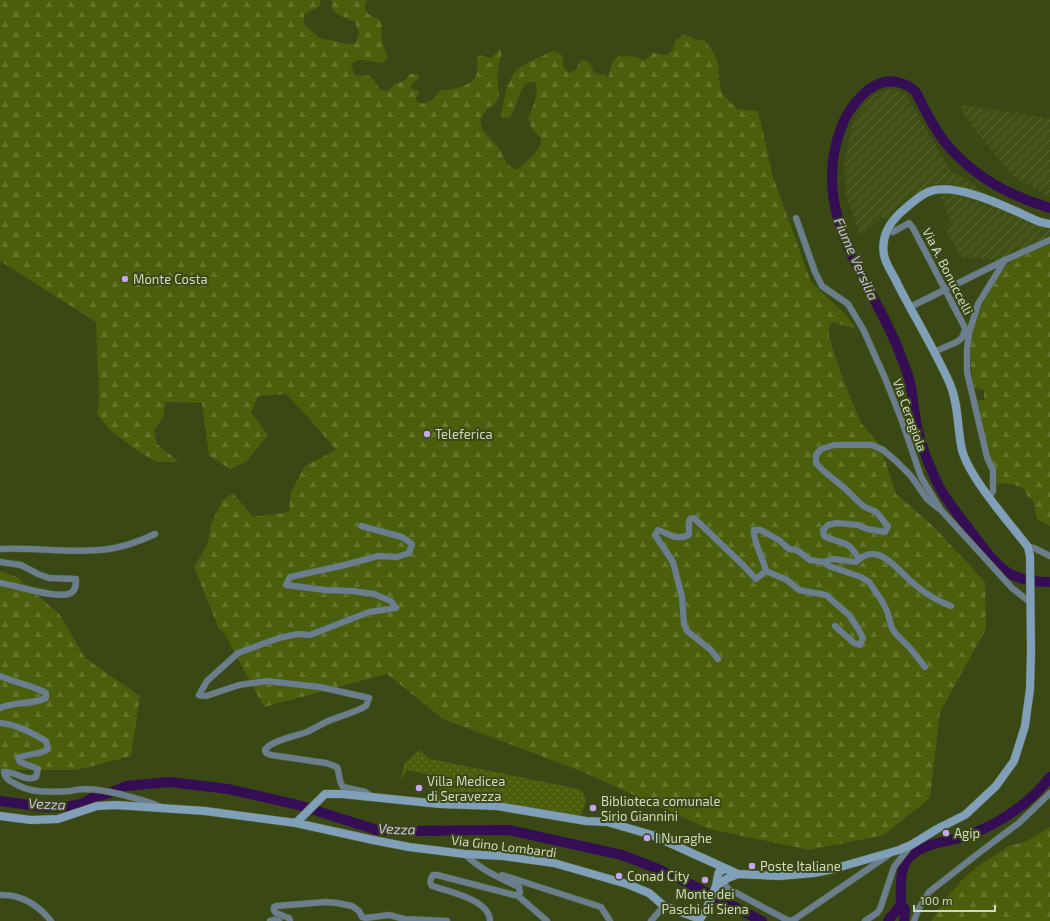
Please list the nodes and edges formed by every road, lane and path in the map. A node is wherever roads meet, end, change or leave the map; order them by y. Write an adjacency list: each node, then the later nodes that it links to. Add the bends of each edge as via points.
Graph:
1 (796, 218): 10 (street, Via Ceragiola, via 822,286 848,304 858,319 902,421 920,477)
2 (1050, 224): 7 (main road, via 962,191 942,189 918,197 896,217 884,238 884,255)
3 (893, 232): 6 (street, Via A. Bonuccelli, via 909,223 914,228)
4 (1050, 240): 5 (street)
5 (1005, 260): 6 (street); 9 (street, via 978,304 967,349 967,372 987,457 993,470 993,491)
6 (945, 290): 7 (street); 8 (street, Via A. Bonuccelli, via 965,328 965,336)
7 (910, 308): 8 (main road)
8 (934, 354): 9 (main road, via 951,385 962,450 970,468)
9 (989, 497): 13 (main road)
10 (941, 510): 16 (street, via 927,499 910,476 883,450 872,446 834,445 821,449 816,455 816,463 821,469 865,507 877,512 882,522 888,526 885,532 837,523 828,525 823,530 824,536 853,549); 21 (street, Via Ceragiola, via 1012,588)
11 (361, 526): 30 (street, via 402,537 412,544 409,553 397,557 378,556 290,577 286,585 374,594 391,601 396,608 369,612 310,635 298,634 279,638 238,653 207,681 199,695 206,696 239,685 267,681 320,687 369,698 366,706 358,710 267,746 265,750 271,755 337,767 339,782 343,787 365,792)
12 (155, 534): 14 (street, via 100,550)
13 (1028, 547): 15 (street); 21 (main road)
14 (0, 549)
15 (1050, 556)
16 (859, 559): 18 (street, via 856,562 833,559); 22 (street, via 871,554 885,558 926,593)
17 (0, 562): 20 (street, via 21,565 49,578 76,579 75,588 66,594 47,593)
18 (823, 562): 19 (street, via 810,560 797,550 789,549 779,540 757,529 753,535); 25 (street, via 861,576 869,582 887,611 892,628)
19 (766, 572): 23 (street, via 787,580 799,590 826,595 849,615 863,638 860,645 854,643); 24 (street, via 756,579 694,518 689,521 689,535 683,538 658,530 655,532 673,562 687,631)
20 (0, 583)
21 (1031, 602): 34 (main road, via 1030,689 1025,726 1014,761 996,786 965,814)
22 (951, 606)
23 (835, 626)
24 (718, 659)
25 (925, 668)
26 (0, 676): 27 (street, via 37,688 46,693 46,698)
27 (0, 708)
28 (0, 723): 31 (street, via 30,732 46,741 48,749 43,753 18,758 20,762 38,769 36,777 23,778 15,773 4,772 8,779 20,787 41,792 84,789 112,792)
29 (1050, 794): 57 (street, via 1020,822 929,892)
30 (374, 798): 33 (main road, via 325,794); 37 (main road, via 497,806 586,821 607,822 652,835)
31 (161, 808): 32 (main road, Via Gino Lombardi, via 97,806 58,819 31,820); 33 (main road, Via Gino Lombardi)
32 (0, 816)
33 (296, 823): 36 (main road, Via Gino Lombardi, via 409,847)
34 (911, 845): 35 (main road); 56 (street, via 894,867 880,909)
35 (893, 852): 38 (main road, via 814,873 779,876); 55 (street)
36 (465, 854): 39 (street); 44 (main road, Via Gino Lombardi, via 554,863 627,884 649,893)
37 (725, 869): 38 (main road); 40 (main road); 41 (main road, via 718,875)
38 (738, 874): 40 (main road)
39 (494, 876): 43 (street, via 518,887 520,892); 53 (street, via 501,875 601,907)
40 (726, 879): 41 (main road); 55 (street, via 727,888)
41 (716, 886): 45 (main road)
42 (0, 894): 46 (street, via 21,896 44,912)
43 (517, 895): 51 (street, via 433,875 430,879 432,886 472,900 484,908); 52 (street)
44 (664, 906): 45 (main road, Via Gino Lombardi); 54 (street)
45 (702, 920)
46 (51, 921)
47 (270, 921): 48 (street)
48 (279, 921)
49 (290, 921): 50 (street, via 289,918 276,913 274,907 332,903 352,906 366,918 389,915 404,919)
50 (446, 921)
51 (490, 921)
52 (547, 921)
53 (610, 921)
54 (651, 921)
55 (793, 921)
56 (865, 921)
57 (914, 921)

